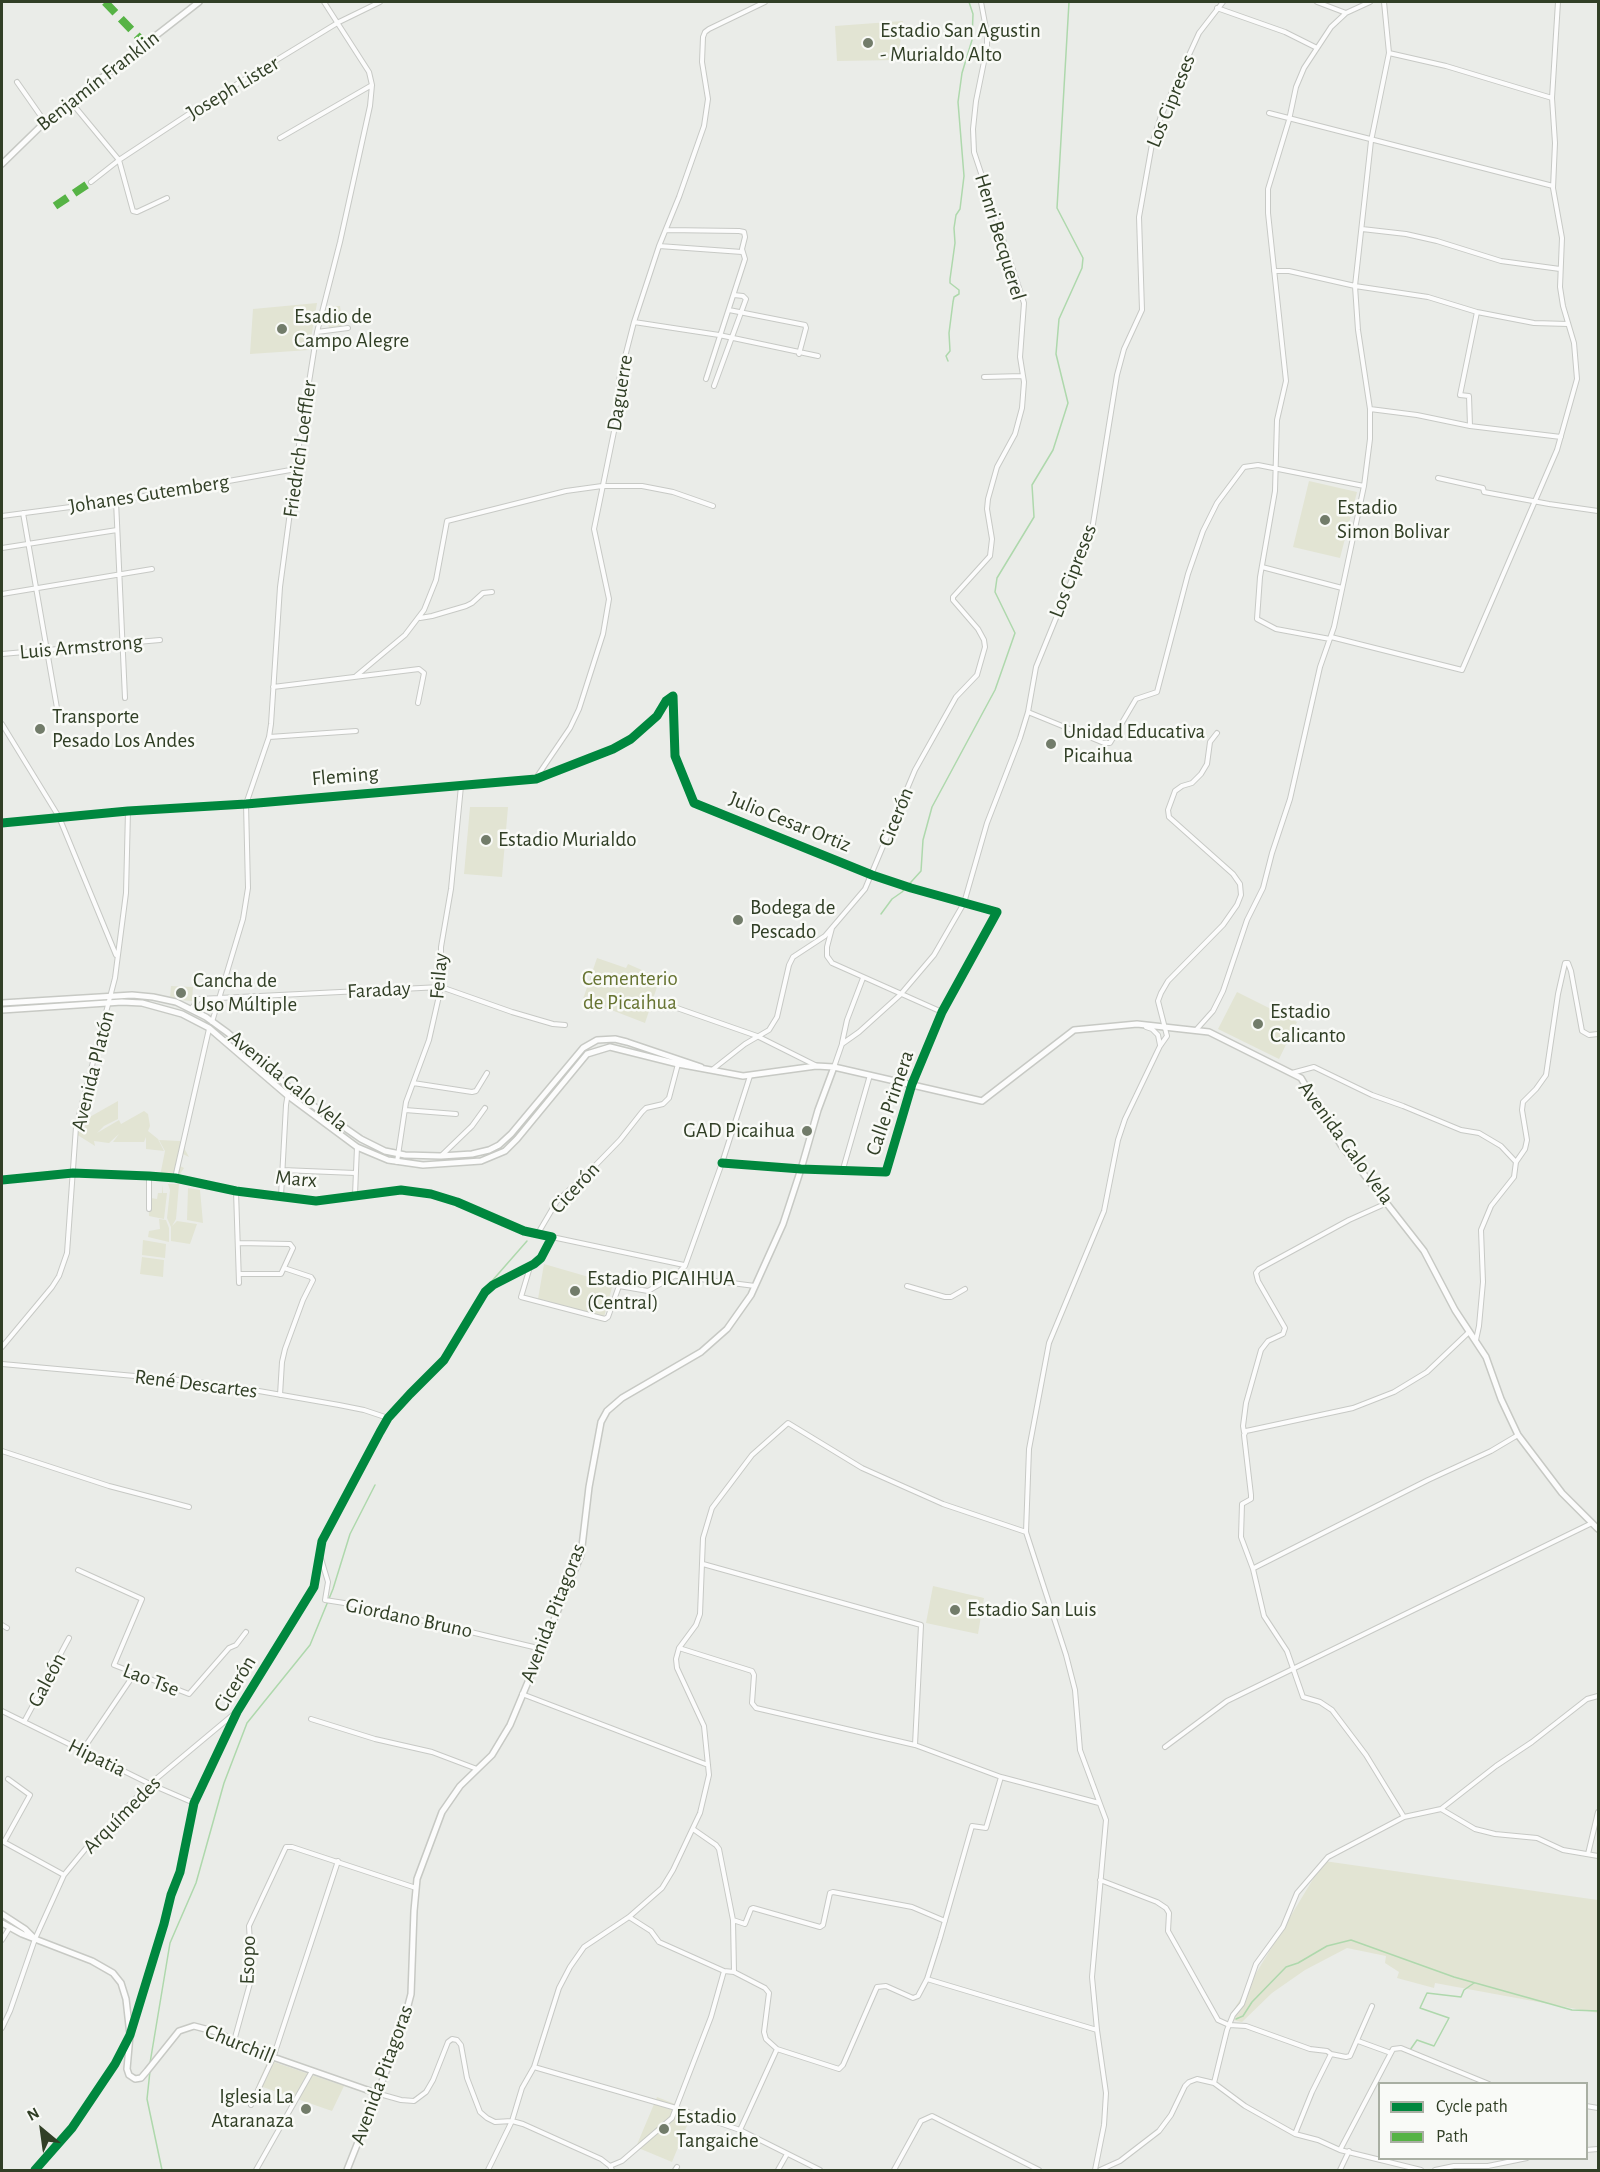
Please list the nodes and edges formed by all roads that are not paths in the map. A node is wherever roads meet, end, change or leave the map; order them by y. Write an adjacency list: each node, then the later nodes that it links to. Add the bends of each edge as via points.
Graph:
1 (199, 2): 19 (main road, Benjamín Franklin)
2 (324, 2): 13 (street)
3 (380, 2): 13 (street, Joseph Lister)
4 (765, 2): 31 (street, Daguerre, via 705,32 702,62 708,99 706,116)
5 (981, 2): 49 (street, Henri Becquerel, via 987,47 976,101 974,152 1023,297)
6 (1223, 2): 11 (street, Los Cipreses)
7 (1317, 2): 12 (street)
8 (1370, 2): 12 (street)
9 (1384, 2): 15 (street)
10 (1558, 2): 18 (street)
11 (1217, 8): 14 (street); 89 (street, Los Cipreses, via 1199,33 1152,144 1140,216 1142,309 1117,375 1092,530 1036,667)
12 (1346, 14): 14 (street)
13 (339, 22): 17 (street, via 369,72); 25 (street, Joseph Lister)
14 (1317, 48): 21 (street, via 1296,87)
15 (1389, 52): 18 (street); 24 (street)
16 (17, 82): 22 (street)
17 (372, 85): 23 (street); 44 (street, Friedrich Loeffler, via 355,177)
18 (1552, 98): 28 (street)
19 (70, 101): 22 (main road, Benjamín Franklin); 25 (street)
20 (1269, 113): 21 (street)
21 (1289, 120): 24 (street); 35 (street, via 1268,189)
22 (45, 122): 26 (main road, Benjamín Franklin)
23 (280, 138)
24 (1371, 141): 28 (street); 30 (street)
25 (118, 160): 27 (street, Joseph Lister); 29 (street, via 134,211)
26 (2, 164)
27 (91, 182)
28 (1553, 186): 34 (street, via 1562,238)
29 (167, 198)
30 (1362, 229): 34 (street, via 1437,241 1501,261); 36 (street)
31 (666, 230): 32 (street, Daguerre); 33 (street, via 742,231 746,237)
32 (659, 246): 33 (street); 41 (street, Daguerre)
33 (742, 252): 37 (street, via 745,259)
34 (1560, 269): 42 (street)
35 (1274, 271): 36 (street); 56 (street, via 1286,368 1277,420)
36 (1355, 286): 40 (street, via 1428,297); 53 (street)
37 (734, 295): 38 (street); 39 (street, via 745,297)
38 (729, 310): 39 (street); 45 (street)
39 (741, 312): 46 (street); 47 (street, via 805,325)
40 (1477, 312): 42 (street, via 1534,323); 54 (street, via 1460,394 1469,396)
41 (634, 322): 45 (street); 59 (street, Daguerre, via 619,380 619,407)
42 (1568, 324): 55 (street, via 1577,379)
43 (348, 328): 44 (street)
44 (317, 332): 57 (street, Friedrich Loeffler)
45 (719, 335): 46 (street); 51 (street)
46 (730, 337): 47 (street); 52 (street)
47 (799, 354): 48 (street)
48 (818, 356)
49 (1023, 376): 50 (street); 68 (street, Henri Becquerel, via 1018,423 997,467 988,499)
50 (984, 377)
51 (706, 379)
52 (714, 386)
53 (1370, 410): 54 (street); 60 (street)
54 (1470, 426): 55 (street)
55 (1561, 437): 62 (street)
56 (1277, 468): 60 (street); 71 (street); 89 (street, via 1244,467 1212,512 1188,574 1157,692 1136,699 1110,743)
57 (296, 469): 61 (street, Johanes Gutemberg); 85 (street, Friedrich Loeffler, via 280,587)
58 (1437, 478): 62 (street)
59 (602, 486): 63 (street, via 642,486); 78 (street, via 566,491 447,521 436,580); 94 (street, Daguerre, via 594,529 609,599 603,634 574,718)
60 (1364, 486): 75 (street)
61 (116, 501): 65 (street, Johanes Gutemberg); 67 (street)
62 (1535, 501): 64 (street); 79 (street, via 1462,670)
63 (713, 506)
64 (1599, 511)
65 (23, 513): 66 (street, Johanes Gutemberg); 69 (street)
66 (2, 516)
67 (117, 530): 69 (street); 73 (street)
68 (992, 539): 101 (street, Cicerón, via 990,556 953,597 984,640 977,675 957,697 915,770)
69 (28, 544): 70 (street); 74 (street)
70 (2, 548)
71 (1262, 567): 75 (street); 79 (street, via 1257,619 1276,629)
72 (152, 568): 73 (street)
73 (119, 574): 74 (street); 81 (street)
74 (36, 588): 77 (street); 82 (street)
75 (1342, 588): 79 (street)
76 (492, 592): 78 (street, via 483,593 466,606)
77 (2, 594)
78 (420, 618): 84 (street)
79 (1330, 638): 120 (street, via 1290,799 1263,888 1247,920 1223,991 1213,1011)
80 (160, 639): 81 (street, Luis Armstrong)
81 (123, 643): 82 (street, Luis Armstrong); 86 (street)
82 (46, 650): 83 (street, Luis Armstrong); 88 (street)
83 (2, 654)
84 (356, 676): 85 (street); 87 (street, via 421,669 424,673)
85 (273, 687): 93 (street, Friedrich Loeffler)
86 (125, 698)
87 (418, 703)
88 (57, 708)
89 (1028, 712): 102 (street, Los Cipreses, via 987,822)
90 (2, 724): 99 (street)
91 (356, 731): 93 (street)
92 (1216, 733): 119 (street, via 1210,742 1207,764 1196,780 1176,791 1169,817 1233,874 1242,895 1223,925 1165,986 1158,1001)
93 (269, 737): 97 (street, Friedrich Loeffler)
94 (536, 779): 95 (street, Fleming); 96 (street, Fleming, via 631,739 673,696 675,756)
95 (461, 786): 97 (street, Fleming); 106 (street, Feilay, via 441,947)
96 (694, 803): 101 (street, Julio Cesar Ortiz)
97 (246, 804): 98 (street, Fleming); 109 (street, via 248,888)
98 (128, 811): 99 (street, Fleming); 104 (street, Avenida Platón, via 126,888)
99 (59, 817): 100 (street, Fleming); 104 (street)
100 (2, 823)
101 (872, 875): 102 (street, Julio Cesar Ortiz); 103 (street, Cicerón)
102 (964, 903): 107 (street, Los Cipreses, via 934,955); 115 (street, Calle Primera, via 997,912)
103 (832, 927): 105 (street, via 827,946 831,963); 122 (street, Cicerón, via 818,942 793,957 777,1017 769,1030)
104 (116, 956): 108 (street, Avenida Platón)
105 (863, 978): 107 (street); 123 (street)
106 (441, 987): 109 (street, Faraday); 118 (street, Faraday, via 512,1012); 133 (street, Feilay, via 429,1040)
107 (900, 994): 115 (street); 123 (street, Los Cipreses)
108 (111, 996): 111 (main road, Avenida Galo Vela); 112 (street, Avenida Platón); 113 (main road, Avenida Galo Vela, via 153,997)
109 (219, 998): 113 (street, Faraday, via 199,999); 117 (street)
110 (657, 1001): 122 (street)
111 (2, 1003)
112 (109, 1004): 114 (main road, Avenida Galo Vela); 117 (main road, Avenida Galo Vela, via 162,1007); 149 (street, Avenida Platón, via 76,1127)
113 (191, 1009): 117 (main road, Avenida Galo Vela)
114 (2, 1010)
115 (942, 1012): 134 (street, Calle Primera)
116 (1137, 1024): 119 (main road, Avenida Galo Vela); 124 (street, via 1152,1029); 134 (main road, Avenida Galo Vela, via 1074,1030 982,1101)
117 (211, 1025): 135 (main road, Avenida Galo Vela); 136 (main road, Avenida Galo Vela); 152 (street)
118 (565, 1025)
119 (1163, 1026): 120 (main road, Avenida Galo Vela); 124 (street, via 1167,1036)
120 (1196, 1030): 129 (main road, Avenida Galo Vela, via 1209,1032)
121 (1599, 1034): 144 (street, via 1582,1031 1571,971 1565,963 1546,1075 1523,1102 1527,1140)
122 (757, 1036): 126 (street); 128 (street, Cicerón)
123 (842, 1044): 127 (street)
124 (1160, 1046): 183 (street, via 1125,1119 1104,1211 1049,1343 1029,1449)
125 (678, 1064): 128 (main road, Avenida Galo Vela); 143 (main road, Avenida Galo Vela, via 621,1048 598,1049 587,1054 517,1139 497,1155 473,1162); 159 (street, Cicerón, via 669,1098 642,1112 612,1148 557,1201)
126 (816, 1066): 127 (main road, Avenida Galo Vela); 132 (main road, Avenida Galo Vela)
127 (834, 1067): 131 (main road, Avenida Galo Vela); 146 (main road, Avenida Pitagoras)
128 (708, 1070): 132 (main road, Avenida Galo Vela); 142 (main road, Avenida Galo Vela, via 627,1042 594,1041 583,1048 503,1141 477,1153)
129 (1292, 1072): 144 (street, via 1314,1067 1371,1095 1461,1130 1479,1133 1501,1146); 157 (main road, Avenida Galo Vela, via 1301,1078 1341,1144)
130 (487, 1073): 133 (street, via 472,1092)
131 (870, 1075): 134 (main road, Avenida Galo Vela); 147 (street)
132 (750, 1076): 145 (street)
133 (413, 1083): 138 (street, Feilay)
134 (912, 1084): 147 (street, Calle Primera, via 886,1172)
135 (289, 1087): 136 (street); 141 (main road, Avenida Galo Vela, via 361,1139)
136 (287, 1095): 140 (main road, Avenida Galo Vela); 148 (street)
137 (485, 1108): 142 (street)
138 (405, 1110): 139 (street); 141 (street, Feilay)
139 (456, 1114)
140 (357, 1147): 143 (main road, Avenida Galo Vela); 150 (street)
141 (398, 1154): 142 (main road, Avenida Galo Vela); 143 (street, Feilay)
142 (441, 1156)
143 (397, 1162)
144 (1516, 1162): 172 (street, via 1514,1177 1491,1206 1480,1230 1483,1282)
145 (722, 1163): 146 (street); 163 (street)
146 (801, 1169): 147 (street); 168 (main road, Avenida Pitagoras, via 783,1224)
147 (843, 1169)
148 (282, 1170): 150 (street); 156 (street)
149 (73, 1173): 151 (street, Marx); 153 (street, Marx); 173 (street, Avenida Platón, via 67,1253 59,1276)
150 (355, 1173): 155 (street)
151 (149, 1176): 152 (street, Marx); 158 (street)
152 (175, 1178): 154 (street, Marx)
153 (2, 1180)
154 (236, 1191): 156 (street, Marx); 161 (street)
155 (355, 1195): 156 (street, Marx, via 316,1201); 159 (street, Marx, via 401,1190 431,1194)
156 (280, 1196)
157 (1388, 1203): 171 (main road, Avenida Galo Vela, via 1424,1251); 177 (street, via 1349,1220 1256,1273 1285,1328 1283,1334 1268,1341 1261,1350 1245,1403)
158 (149, 1209)
159 (537, 1234): 160 (street, Marx)
160 (552, 1237): 162 (street, Cicerón); 163 (street, Marx)
161 (238, 1243): 164 (street, via 290,1244 293,1248); 165 (street)
162 (530, 1266): 166 (street, via 521,1297 605,1319 617,1287 648,1292); 176 (street, Cicerón, via 484,1292 444,1360)
163 (685, 1266): 166 (street)
164 (284, 1268): 165 (street, via 281,1274); 175 (street, via 313,1280 285,1349)
165 (239, 1274): 167 (street)
166 (676, 1275): 168 (street)
167 (239, 1283)
168 (755, 1286): 193 (main road, Avenida Pitagoras, via 727,1329 700,1353 622,1398 607,1411 601,1422 589,1487 582,1550)
169 (907, 1286): 170 (street, via 945,1297)
170 (965, 1289)
171 (1469, 1332): 172 (main road, Avenida Galo Vela); 177 (street, via 1427,1371 1394,1392 1353,1408)
172 (1476, 1341): 178 (main road, Avenida Galo Vela)
173 (2, 1347)
174 (2, 1364): 175 (street, René Descartes, via 190,1381)
175 (280, 1395): 176 (street, René Descartes, via 347,1406)
176 (388, 1418): 184 (street, Cicerón)
177 (1244, 1433): 186 (street, via 1251,1499 1242,1504 1241,1537)
178 (1518, 1435): 181 (main road, Avenida Galo Vela, via 1562,1493); 186 (street)
179 (2, 1451): 180 (street)
180 (189, 1507)
181 (1592, 1523): 182 (main road, Avenida Galo Vela); 194 (street)
182 (1599, 1529)
183 (1026, 1532): 185 (street, via 943,1504 862,1468 788,1424 752,1455 712,1508 703,1538); 211 (street, via 1066,1655 1075,1690 1080,1750)
184 (319, 1551): 193 (street, Giordano Bruno, via 327,1572 326,1600); 199 (street, Cicerón, via 314,1587)
185 (703, 1564): 192 (street, via 700,1614); 202 (street, via 921,1625)
186 (1253, 1569): 194 (street, via 1264,1616 1287,1652)
187 (78, 1570): 195 (street, Lao Tse, via 142,1599 114,1665)
188 (2, 1625): 189 (street)
189 (6, 1628)
190 (246, 1632): 195 (street, Lao Tse, via 189,1694)
191 (69, 1638): 201 (street, Galeón)
192 (679, 1648): 202 (street, via 752,1671 752,1703 756,1708); 205 (street, via 676,1668 704,1726)
193 (542, 1649): 196 (main road, Avenida Pitagoras)
194 (1292, 1669): 203 (street, via 1227,1701); 214 (street, via 1303,1697 1332,1710 1366,1755)
195 (135, 1673): 204 (street)
196 (522, 1694): 205 (street); 206 (main road, Avenida Pitagoras, via 501,1741)
197 (1599, 1696): 212 (street, via 1587,1699)
198 (2, 1711): 201 (street, Hipatia)
199 (237, 1712): 209 (street, Arquímedes); 210 (street, Cicerón)
200 (311, 1719): 206 (street, via 432,1752)
201 (24, 1722): 204 (street, Hipatia)
202 (915, 1745): 207 (street)
203 (1165, 1747)
204 (82, 1751): 209 (street, Hipatia)
205 (708, 1765): 215 (street, via 707,1786)
206 (477, 1769): 222 (main road, Avenida Pitagoras, via 442,1812)
207 (1001, 1777): 211 (street); 226 (street, via 986,1828 972,1826)
208 (8, 1779): 216 (street, via 30,1795)
209 (150, 1784): 210 (street, Hipatia); 220 (street, Arquímedes)
210 (194, 1803): 238 (street, Cicerón, via 180,1872)
211 (1099, 1803): 221 (street, via 1106,1820)
212 (1441, 1809): 214 (street); 217 (street, via 1475,1829 1537,1838 1563,1850)
213 (1599, 1812): 217 (street)
214 (1404, 1817): 235 (street, via 1328,1857 1293,1900 1284,1927 1256,1964 1242,2004)
215 (693, 1829): 224 (street, via 662,1888); 225 (street, via 719,1849)
216 (3, 1841): 220 (street)
217 (1588, 1854): 218 (street)
218 (1599, 1856)
219 (338, 1861): 222 (street); 239 (street, Esopo, via 291,1847 284,1849 249,1926 252,1976); 244 (street)
220 (64, 1875): 229 (street, Arquímedes)
221 (1100, 1880): 235 (street, via 1166,1908 1168,1931 1215,2017); 237 (street, via 1092,1977)
222 (416, 1888): 249 (main road, Avenida Pitagoras, via 411,1995 400,2036)
223 (2, 1914): 229 (main road)
224 (629, 1917): 231 (street, via 651,1931 659,1942); 245 (street, via 584,1947 570,1967 559,1988)
225 (733, 1920): 226 (street, via 746,1924 753,1908 820,1927 833,1892 912,1906); 232 (street)
226 (945, 1921): 233 (street)
227 (2, 1923): 228 (main road)
228 (10, 1928): 229 (main road); 230 (street)
229 (35, 1939): 236 (street, Arquímedes); 238 (main road, via 92,1960 113,1973 126,1999)
230 (2, 1940)
231 (724, 1971): 232 (street); 251 (street)
232 (734, 1972): 241 (street, via 767,1990 764,2035)
233 (927, 1979): 237 (street); 241 (street, via 914,1998 886,1986 874,1989 839,2068)
234 (1372, 2006): 240 (street)
235 (1229, 2025): 243 (street, via 1246,2026); 248 (street)
236 (2, 2028)
237 (1097, 2030): 270 (street, via 1106,2092)
238 (130, 2035): 239 (main road, Churchill, via 127,2069 135,2079 144,2075 183,2028 201,2027); 262 (street, Cicerón, via 72,2128)
239 (234, 2041): 244 (main road, Churchill)
240 (1358, 2042): 242 (street); 243 (street, via 1346,2058)
241 (777, 2049): 253 (street)
242 (1391, 2053): 247 (street, via 1401,2048); 255 (street)
243 (1331, 2054): 254 (street)
244 (273, 2058): 246 (main road, Churchill); 250 (street)
245 (534, 2067): 251 (street); 252 (street, via 522,2088)
246 (312, 2071): 249 (main road, Churchill); 263 (street)
247 (1484, 2082)
248 (1214, 2083): 254 (street, via 1245,2106); 270 (street, via 1197,2079 1189,2082 1159,2131 1126,2156)
249 (376, 2092): 252 (street, via 414,2101 433,2080 448,2042 457,2040 480,2112 495,2122); 264 (main road, Avenida Pitagoras)
250 (251, 2105)
251 (676, 2108): 253 (street); 261 (street, via 659,2132)
252 (512, 2121): 261 (street, via 601,2159); 265 (street)
253 (740, 2130): 257 (street)
254 (1295, 2133): 255 (street)
255 (1340, 2150): 256 (street)
256 (1349, 2151): 258 (street); 271 (street)
257 (787, 2154): 266 (street); 267 (street)
258 (1378, 2159)
259 (1383, 2160): 272 (street)
260 (1517, 2160): 273 (street)
261 (611, 2168)
262 (35, 2170)
263 (256, 2170)
264 (347, 2170)
265 (488, 2170)
266 (778, 2170)
267 (820, 2170)
268 (894, 2170): 269 (street, via 921,2121 932,2116)
269 (1039, 2170)
270 (1097, 2170)
271 (1340, 2170)
272 (1421, 2170)
273 (1435, 2170)

